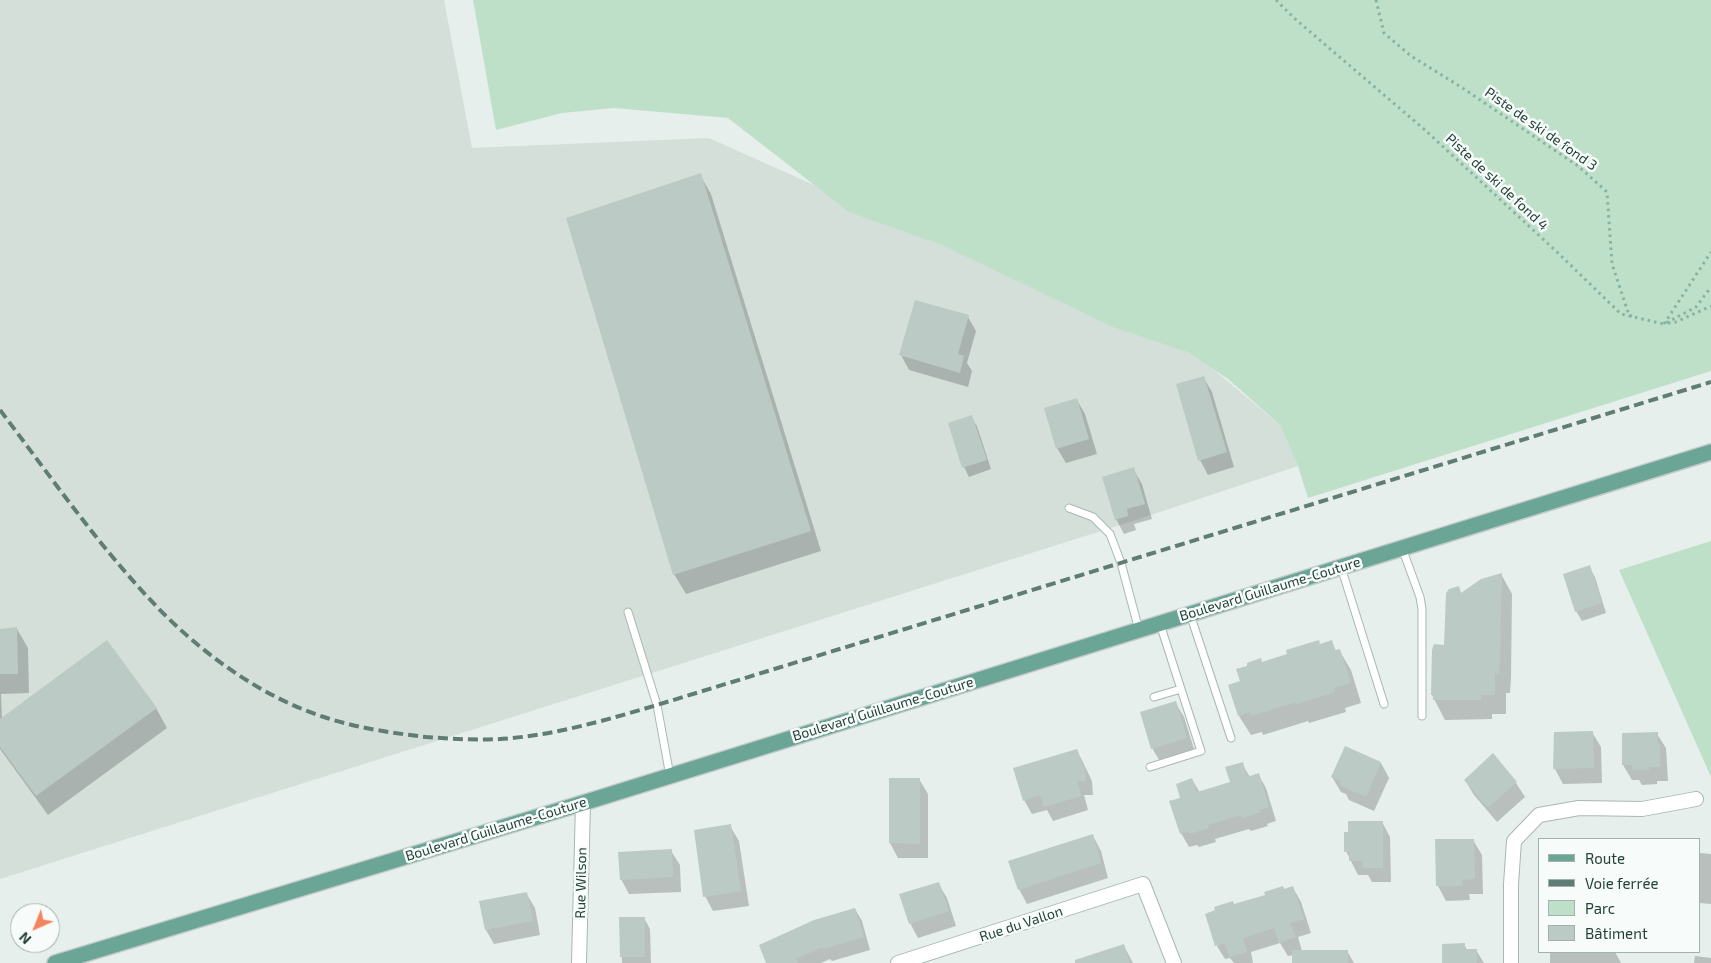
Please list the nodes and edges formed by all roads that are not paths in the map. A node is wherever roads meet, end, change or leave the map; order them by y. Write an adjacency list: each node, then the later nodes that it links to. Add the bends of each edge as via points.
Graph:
1 (1711, 452): 3 (main road, Boulevard Guillaume-Couture)
2 (1069, 508): 8 (lane, via 1093,517 1110,534)
3 (1402, 548): 4 (main road, Boulevard Guillaume-Couture); 12 (lane, via 1422,609)
4 (1341, 568): 6 (main road, Boulevard Guillaume-Couture); 11 (lane)
5 (628, 612): 15 (lane, via 657,705)
6 (1190, 614): 7 (main road, Boulevard Guillaume-Couture); 13 (lane)
7 (1160, 624): 8 (main road, Boulevard Guillaume-Couture); 9 (lane)
8 (1138, 630): 15 (main road, Boulevard Guillaume-Couture)
9 (1181, 689): 10 (lane); 14 (lane, via 1200,752)
10 (1154, 697)
11 (1384, 704)
12 (1422, 716)
13 (1231, 738)
14 (1150, 767)
15 (670, 776): 17 (main road, Boulevard Guillaume-Couture)
16 (1696, 799): 22 (street, via 1642,809 1580,808 1539,815 1514,841 1510,884)
17 (583, 803): 18 (main road, Boulevard Guillaume-Couture); 19 (street, Rue Wilson)
18 (55, 963)
19 (579, 963)
20 (898, 963): 21 (street, Rue du Vallon, via 1143,884)
21 (1174, 963)
22 (1511, 963)

